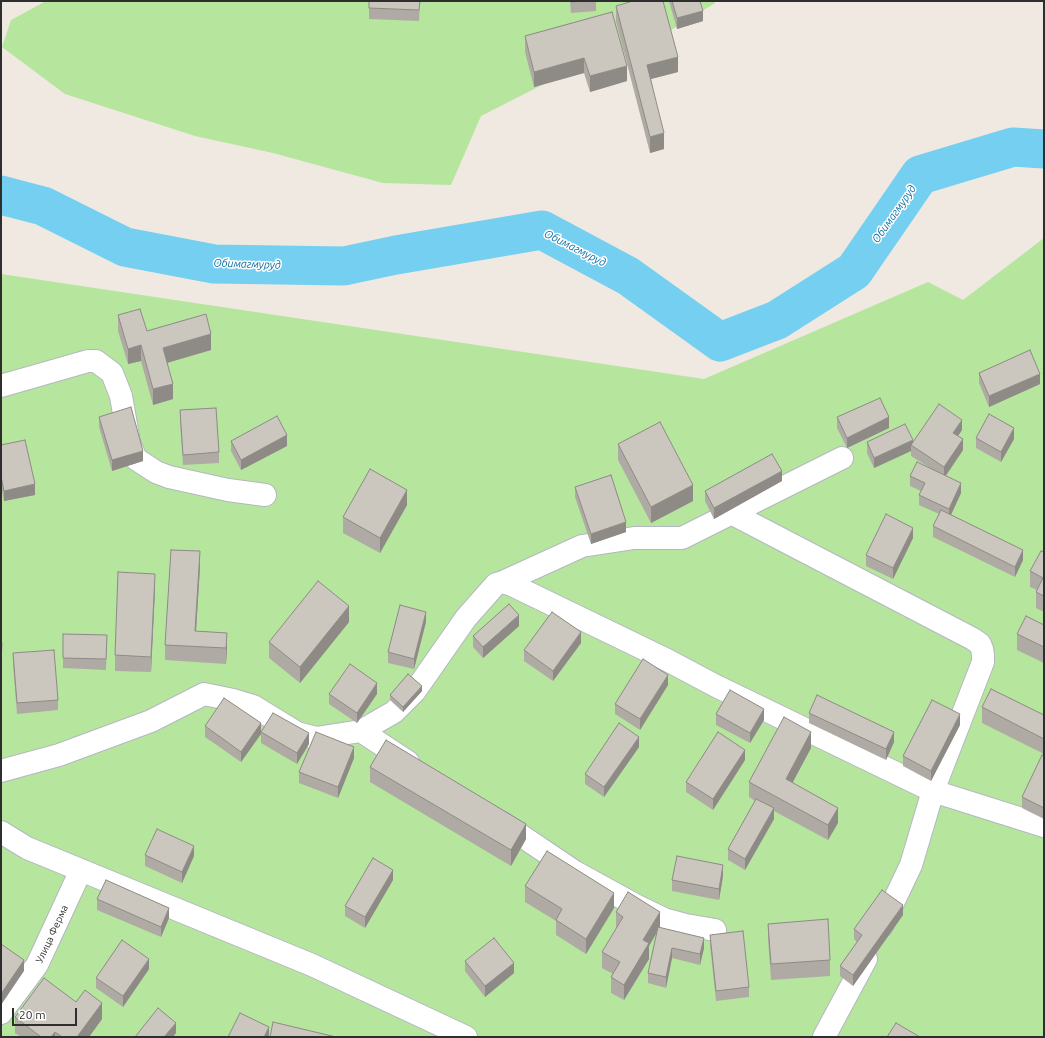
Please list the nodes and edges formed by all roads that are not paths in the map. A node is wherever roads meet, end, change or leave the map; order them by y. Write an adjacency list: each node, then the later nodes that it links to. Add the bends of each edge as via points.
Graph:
1 (1, 386): 3 (street, via 88,361 96,361 112,373 121,396 129,442 136,459 169,477)
2 (842, 458): 4 (street)
3 (265, 495)
4 (730, 513): 5 (street, via 682,538 634,538 582,546); 9 (street, via 980,644 983,662)
5 (503, 582): 6 (street, via 496,584 466,618 416,691 394,712); 9 (street, via 590,622)
6 (361, 731): 7 (street, via 316,738 297,733 253,706 204,694 151,721 59,754); 8 (street)
7 (1, 771)
8 (425, 772)
9 (933, 791): 11 (street); 17 (street, via 911,865 871,949)
10 (483, 810): 14 (street, via 575,872 637,906 664,919)
11 (1044, 826)
12 (1, 832): 13 (street, via 27,848)
13 (81, 870): 15 (street, Улица Ферма, via 38,965); 16 (street, via 312,965)
14 (715, 930)
15 (1, 1013)
16 (466, 1037)
17 (824, 1037)

